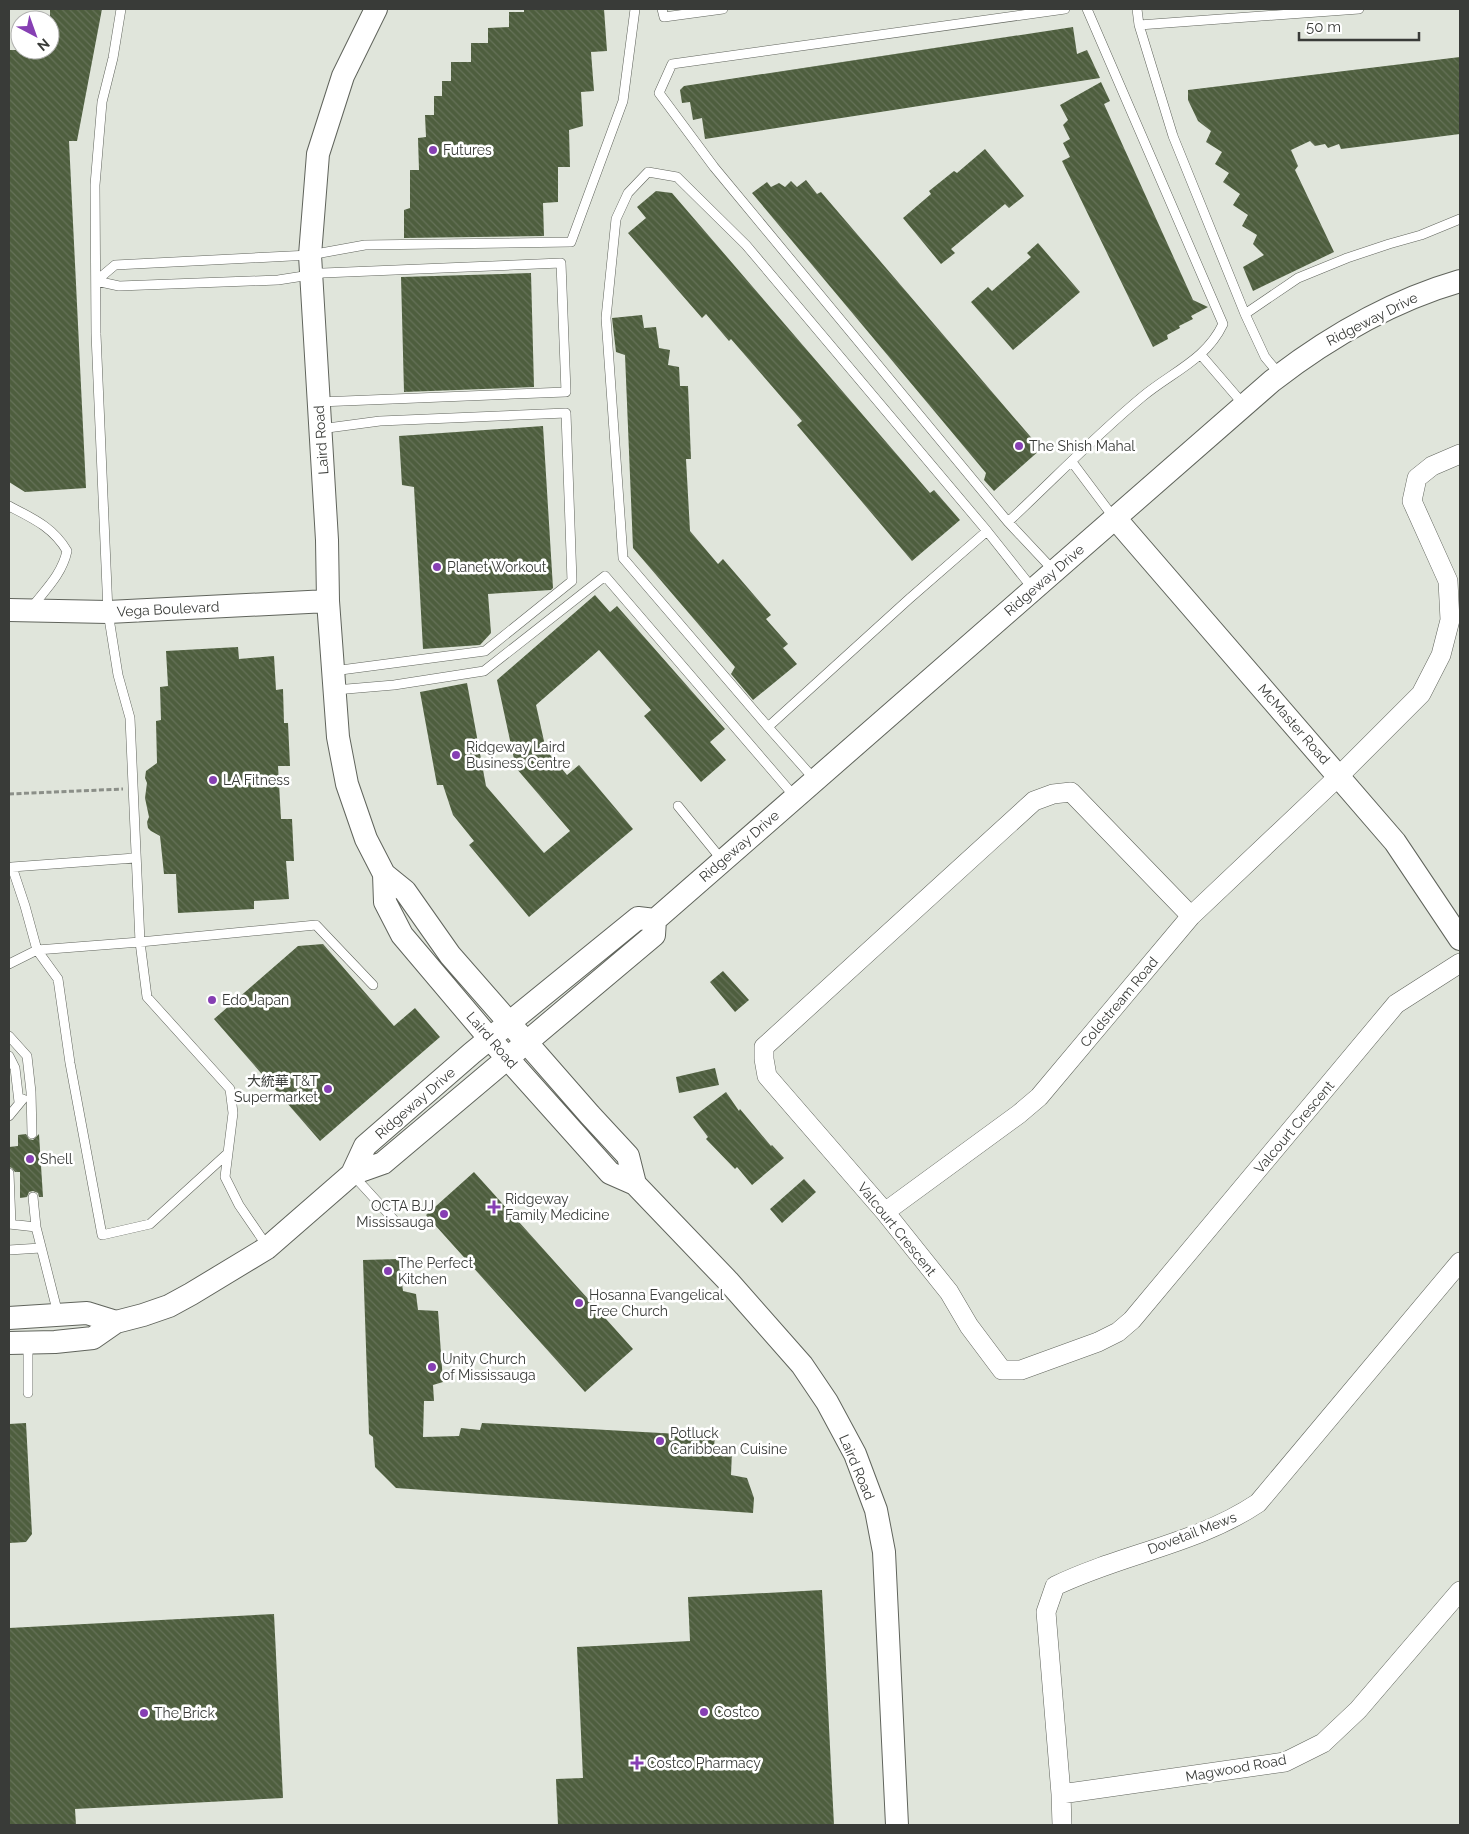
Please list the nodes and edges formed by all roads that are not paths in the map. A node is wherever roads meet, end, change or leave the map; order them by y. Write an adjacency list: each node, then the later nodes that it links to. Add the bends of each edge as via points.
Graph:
1 (121, 9): 13 (lane, via 102,102 98,144)
2 (376, 9): 12 (street, Laird Road, via 343,76 318,154)
3 (635, 9): 12 (lane, via 623,101 570,242 366,245)
4 (662, 9): 5 (lane, via 664,17)
5 (723, 9)
6 (1065, 9): 25 (lane, via 672,64 659,93 714,167)
7 (1087, 9): 16 (lane, via 1223,324)
8 (1137, 9): 10 (lane)
9 (1359, 9): 10 (lane)
10 (1139, 25): 15 (lane, via 1173,136)
11 (1460, 219): 15 (lane, via 1298,278)
12 (311, 265): 13 (lane, via 278,280 119,286); 13 (lane, via 115,264); 18 (street, Laird Road); 18 (lane, via 323,273 561,263 566,392)
13 (96, 281): 31 (lane)
14 (1460, 281): 17 (street, Ridgeway Drive, via 1393,305 1354,325)
15 (1245, 314): 17 (lane, via 1265,356)
16 (1201, 355): 19 (lane); 22 (lane, via 1143,396)
17 (1280, 375): 19 (street, Ridgeway Drive)
18 (318, 402): 20 (street, Laird Road)
19 (1244, 405): 24 (street, Ridgeway Drive)
20 (320, 429): 29 (street, Laird Road); 32 (lane, via 380,421 566,413 572,581 485,652)
21 (1460, 454): 34 (street, Coldstream Road, via 1432,466 1418,478 1412,501 1448,581 1450,620 1441,655 1421,694)
22 (1072, 462): 24 (lane); 25 (lane)
23 (9, 506): 30 (lane, via 46,526 60,538 67,551 56,577)
24 (1115, 518): 27 (street, Ridgeway Drive); 34 (street, McMaster Road)
25 (1008, 522): 27 (lane)
26 (987, 531): 28 (lane); 33 (lane); 33 (lane, via 746,244 677,177 648,172 628,193 616,219 606,318 623,558)
27 (1054, 571): 28 (street, Ridgeway Drive)
28 (1033, 589): 35 (street, Ridgeway Drive)
29 (328, 601): 31 (street, Vega Boulevard); 32 (street, Laird Road)
30 (18, 610): 31 (street, Vega Boulevard)
31 (108, 612): 38 (lane, via 118,675 130,718)
32 (334, 680): 36 (lane, via 394,685 484,671 606,576); 40 (street, Laird Road, via 338,737 347,784 366,839)
33 (768, 726): 35 (lane)
34 (1339, 776): 41 (street, Coldstream Road); 43 (street, McMaster Road, via 1395,842)
35 (815, 780): 36 (street, Ridgeway Drive)
36 (795, 797): 39 (street, Ridgeway Drive)
37 (678, 806): 39 (lane)
38 (135, 858): 44 (lane); 45 (lane, via 12,867)
39 (722, 861): 42 (street, Ridgeway Drive)
40 (384, 874): 49 (street, Laird Road, via 406,891 450,955); 51 (street, Laird Road, via 385,902 402,935)
41 (1191, 916): 64 (street, Coldstream Road, via 1039,1097); 64 (street, Valcourt Crescent, via 1071,792 1054,794 1034,801 764,1047 767,1076)
42 (655, 920): 49 (street, Ridgeway Drive, via 638,918); 52 (street, Ridgeway Drive, via 654,935)
43 (1460, 938)
44 (140, 942): 45 (lane); 48 (lane, via 316,925); 59 (lane, via 148,997 230,1089 233,1113)
45 (37, 950): 47 (lane); 59 (lane, via 58,980 102,1235 150,1224)
46 (1460, 963): 64 (street, Valcourt Crescent, via 1396,1004 1132,1320 1098,1342 1021,1370 1002,1370 969,1326 949,1292)
47 (9, 964)
48 (373, 985)
49 (510, 1023): 51 (street, Ridgeway Drive); 52 (street, Laird Road)
50 (9, 1036): 55 (lane, via 27,1056)
51 (490, 1039): 54 (street, Laird Road); 61 (street, Ridgeway Drive, via 365,1146)
52 (526, 1042): 54 (street, Ridgeway Drive); 62 (street, Laird Road, via 628,1156)
53 (9, 1056): 56 (lane, via 15,1068)
54 (507, 1058): 61 (street, Ridgeway Drive, via 383,1163); 62 (street, Laird Road, via 610,1173)
55 (31, 1092): 56 (lane); 58 (lane)
56 (19, 1102): 57 (lane)
57 (9, 1116)
58 (32, 1134)
59 (228, 1153): 69 (lane, via 225,1177)
60 (9, 1173): 66 (lane)
61 (352, 1174): 65 (lane); 69 (street, Ridgeway Drive)
62 (635, 1184): 79 (street, Laird Road, via 728,1281 802,1365 827,1402 854,1454 876,1510 884,1552)
63 (33, 1197): 67 (lane)
64 (885, 1212)
65 (395, 1221)
66 (10, 1224): 67 (lane)
67 (36, 1227): 68 (lane)
68 (42, 1248): 70 (lane); 72 (lane)
69 (267, 1248): 74 (street, Ridgeway Drive, via 169,1306)
70 (9, 1250)
71 (1460, 1262): 78 (street, Dovetail Mews, via 1258,1502 1240,1515 1215,1526 1082,1573 1055,1586 1046,1612)
72 (58, 1315): 73 (street); 74 (street, via 87,1313)
73 (9, 1318)
74 (116, 1322): 75 (street, Ridgeway Drive, via 93,1338)
75 (18, 1343): 76 (lane)
76 (28, 1393)
77 (1460, 1591): 78 (street, Magwood Road, via 1358,1710 1323,1743 1285,1762)
78 (1061, 1794): 80 (street, Dovetail Mews)
79 (897, 1825)
80 (1062, 1825)

